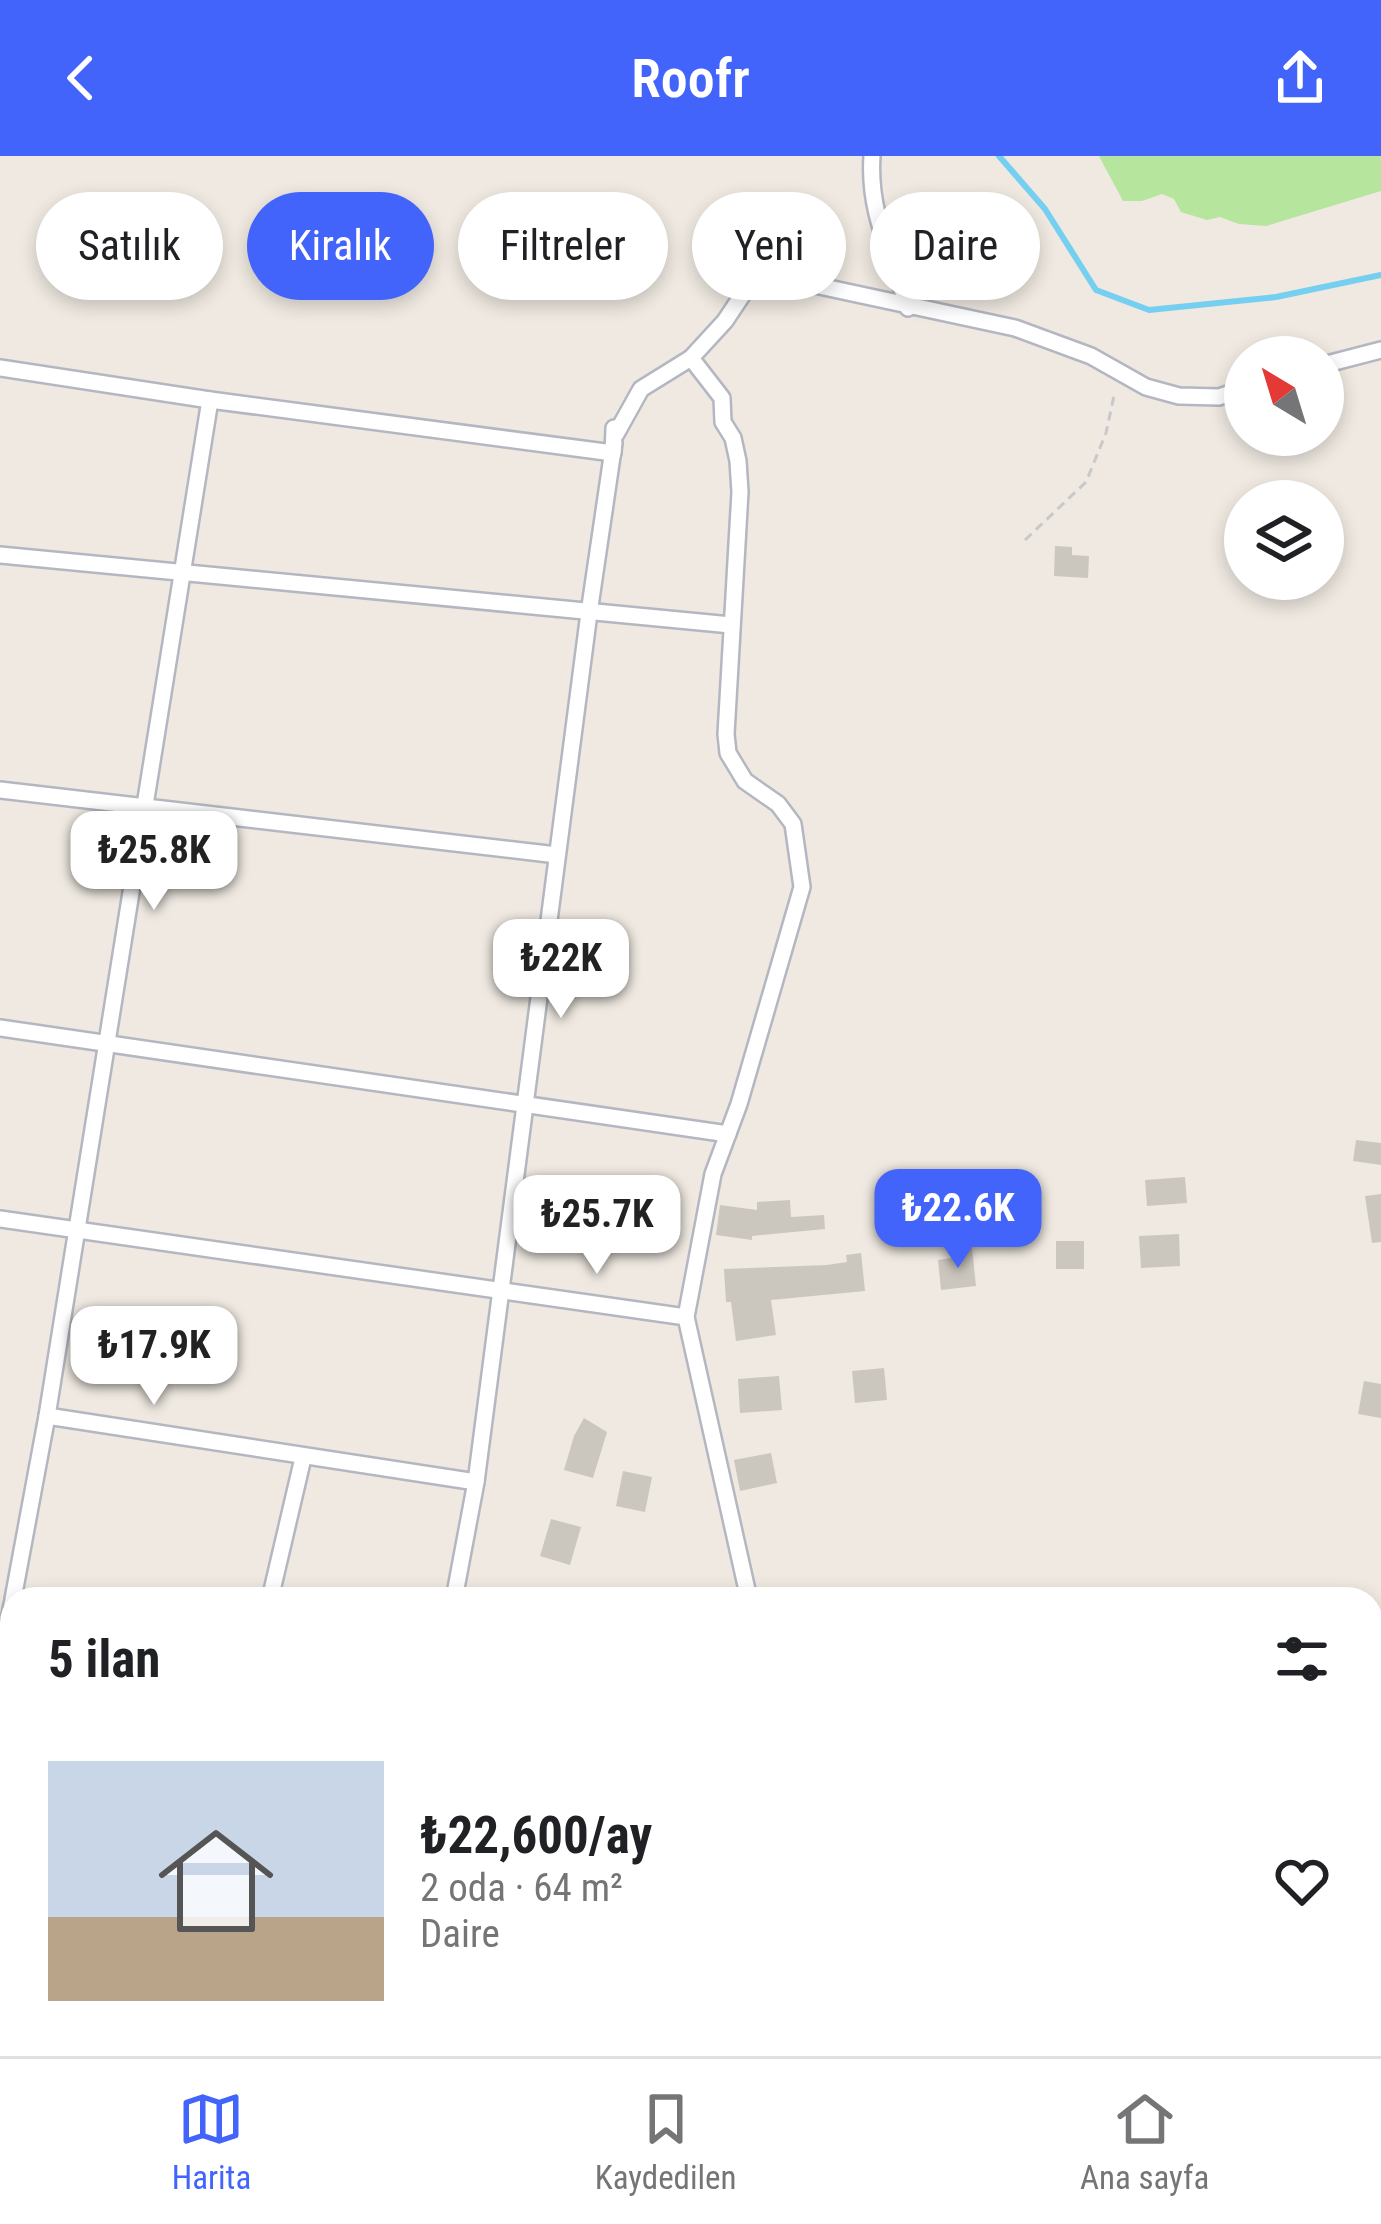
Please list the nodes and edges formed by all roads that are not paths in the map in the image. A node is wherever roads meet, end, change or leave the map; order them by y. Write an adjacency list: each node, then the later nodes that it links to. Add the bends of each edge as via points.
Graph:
1 (872, 156): 2 (street, via 874,216)
2 (908, 308): 4 (street, via 782,278 758,282); 7 (street, via 1015,328 1179,397)
3 (1381, 350): 5 (street)
4 (691, 358): 9 (street, via 641,389); 13 (street, via 722,398 738,461)
5 (1344, 360)
6 (0, 368): 8 (street)
7 (1224, 395)
8 (210, 400): 9 (street); 11 (street)
9 (613, 453): 12 (street)
10 (0, 555): 11 (street)
11 (179, 575): 12 (street); 15 (street)
12 (589, 614): 13 (street); 16 (street)
13 (731, 625): 20 (street, via 728,753 745,781 793,824 802,887)
14 (0, 790): 15 (street)
15 (145, 808): 16 (street); 18 (street)
16 (556, 855): 19 (street)
17 (0, 1028): 18 (street)
18 (107, 1046): 19 (street); 22 (street)
19 (524, 1103): 20 (street); 23 (street)
20 (728, 1134): 24 (street)
21 (0, 1220): 22 (street)
22 (77, 1231): 23 (street); 25 (street)
23 (500, 1288): 24 (street); 27 (street)
24 (686, 1317): 31 (street)
25 (47, 1416): 26 (street); 28 (street)
26 (303, 1458): 27 (street); 29 (street)
27 (476, 1482): 30 (street)
28 (15, 1587)
29 (273, 1587)
30 (456, 1587)
31 (745, 1587)

